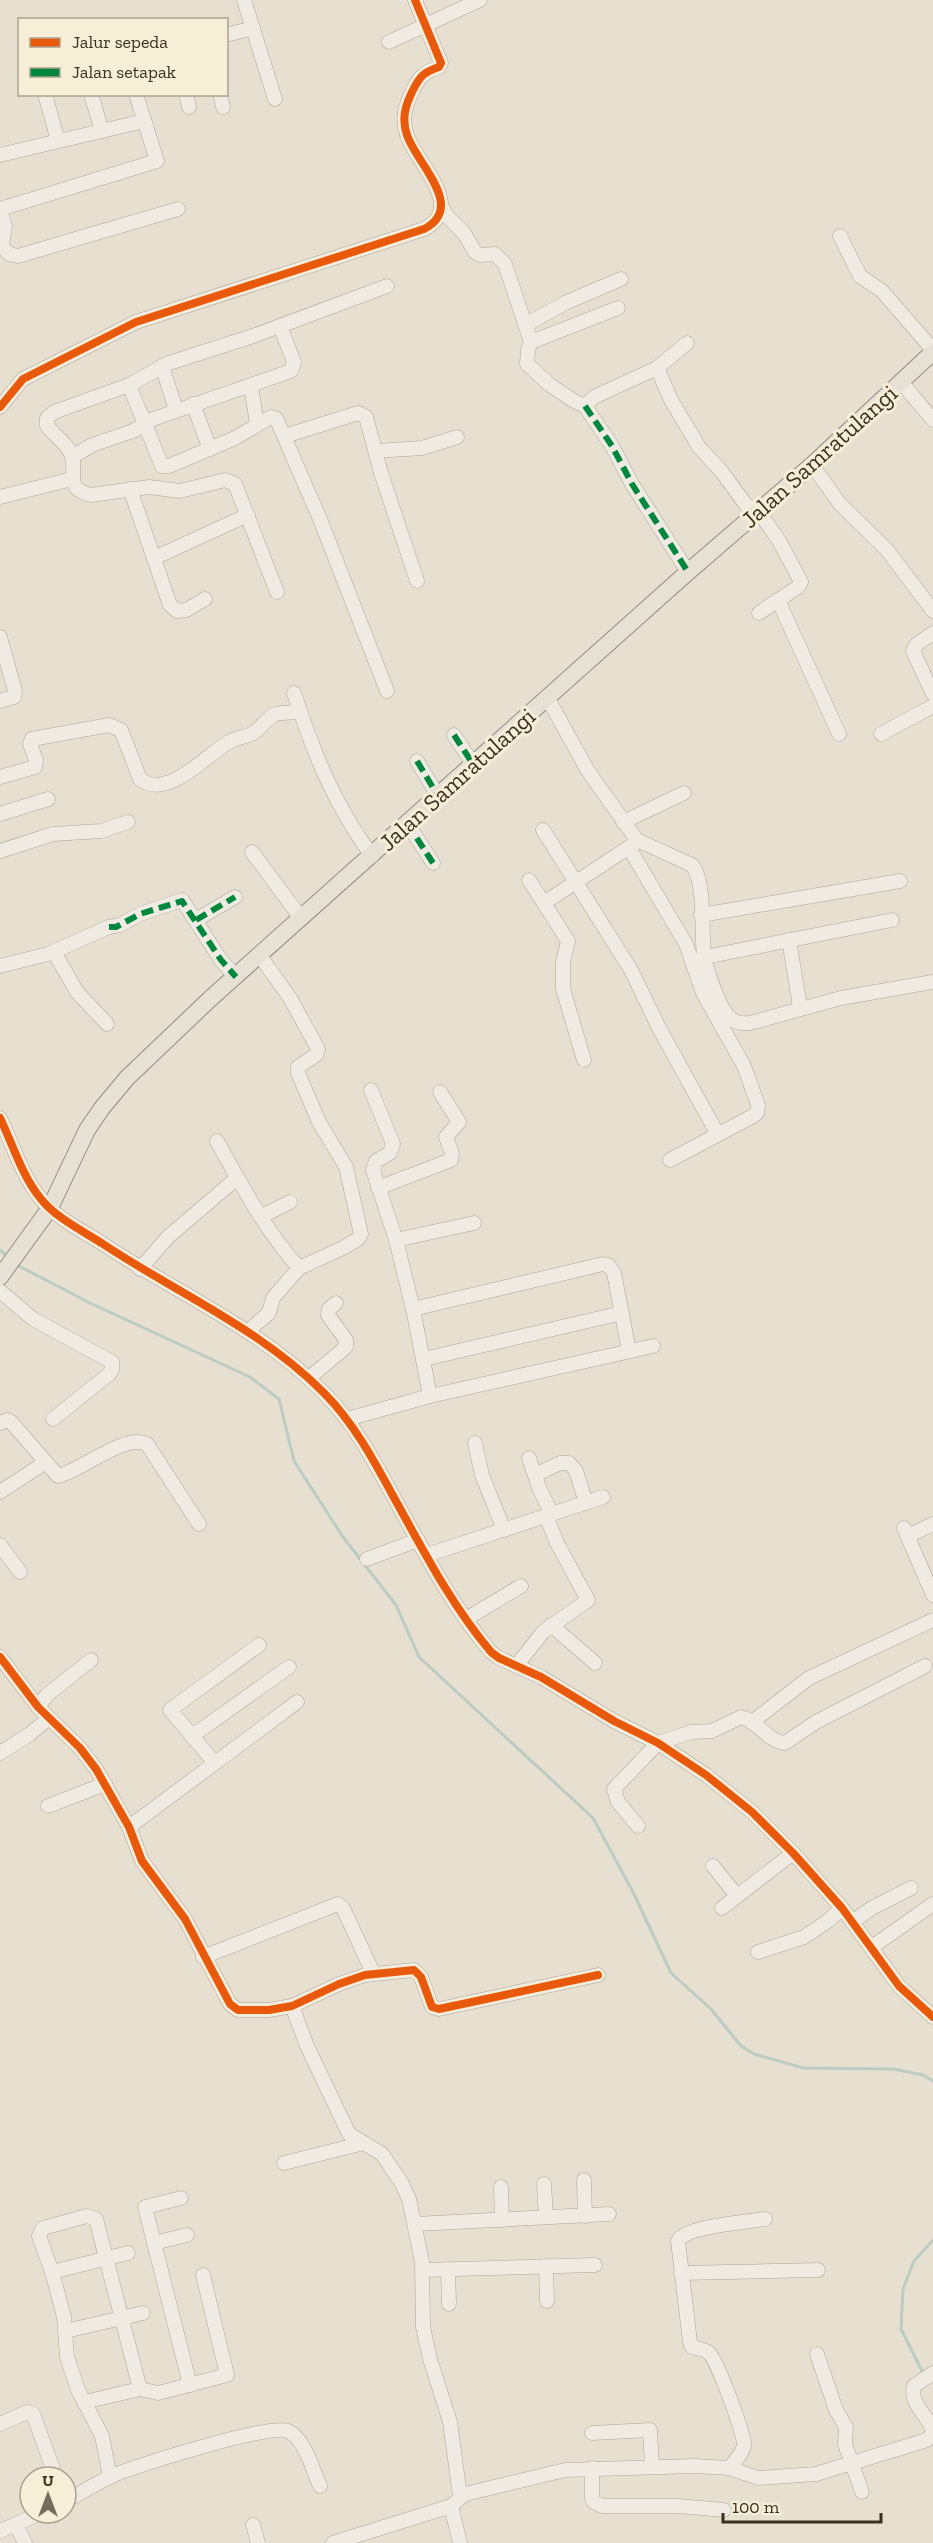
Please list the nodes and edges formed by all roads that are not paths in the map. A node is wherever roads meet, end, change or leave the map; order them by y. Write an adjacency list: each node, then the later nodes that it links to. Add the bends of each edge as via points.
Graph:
1 (244, 0): 5 (street)
2 (415, 0): 4 (street)
3 (480, 0): 4 (street)
4 (426, 25): 7 (street); 16 (street, via 441,63 420,77 405,104 405,128 429,172)
5 (253, 27): 6 (street); 11 (street)
6 (228, 34)
7 (389, 42)
8 (46, 96): 14 (street)
9 (92, 96): 13 (street)
10 (137, 96): 12 (street)
11 (275, 99)
12 (144, 122): 13 (street); 17 (street, via 157,161)
13 (102, 131): 14 (street)
14 (58, 141): 15 (street)
15 (0, 155)
16 (442, 207): 24 (street, via 474,252 495,254 505,264); 36 (street, via 440,218 424,229 115,331 23,379)
17 (0, 209): 20 (street, via 5,226)
18 (178, 209): 20 (street, via 18,256 9,254)
19 (840, 236): 28 (street, via 860,276 882,291)
20 (1, 245)
21 (621, 279): 24 (street)
22 (387, 286): 25 (street)
23 (618, 308): 26 (street)
24 (525, 325): 26 (street)
25 (280, 326): 29 (street); 33 (street, via 293,369)
26 (531, 342): 35 (street, via 527,364 532,370)
27 (687, 343): 30 (street)
28 (933, 351): 31 (main road, Jalan Samratulangi)
29 (162, 366): 32 (street); 37 (street)
30 (657, 368): 35 (street, via 594,397); 52 (street, via 699,447 746,505)
31 (901, 382): 38 (street); 46 (main road, Jalan Samratulangi)
32 (129, 385): 39 (street); 45 (street, via 49,415 46,426)
33 (251, 386): 34 (street); 40 (street)
34 (193, 404): 37 (street); 43 (street)
35 (585, 406): 55 (street)
36 (0, 407)
37 (176, 410): 39 (street)
38 (933, 420)
39 (146, 422): 45 (street); 47 (street)
40 (258, 424): 41 (street, via 274,417); 43 (street)
41 (285, 436): 44 (street, via 361,413 366,417); 64 (street)
42 (457, 437): 44 (street, via 422,448)
43 (210, 449): 47 (street)
44 (376, 450): 56 (street)
45 (72, 457): 48 (street)
46 (812, 465): 52 (main road, Jalan Samratulangi); 60 (street, via 840,504 887,550)
47 (162, 466): 49 (street)
48 (72, 479): 50 (street, via 75,488 91,495); 51 (street)
49 (157, 487): 50 (street); 53 (street, via 180,491 230,481 235,484)
50 (130, 489): 54 (street)
51 (0, 497)
52 (759, 512): 55 (main road, Jalan Samratulangi); 59 (street, via 801,582)
53 (248, 515): 54 (street); 57 (street)
54 (154, 558): 58 (street, via 173,608 181,611)
55 (688, 572): 67 (main road, Jalan Samratulangi)
56 (417, 581)
57 (278, 592)
58 (205, 599)
59 (778, 600): 61 (street); 71 (street)
60 (933, 611)
61 (759, 613)
62 (933, 633): 66 (street, via 913,651)
63 (0, 637): 68 (street, via 15,691 14,697)
64 (387, 691)
65 (294, 693): 70 (street)
66 (933, 694)
67 (548, 697): 75 (main road, Jalan Samratulangi); 82 (street, via 588,771)
68 (0, 701)
69 (933, 706): 72 (street)
70 (300, 712): 76 (street, via 276,714 256,731 230,741 169,783 152,784 140,779 121,730 109,725 32,739 35,767); 88 (street, via 327,784)
71 (839, 734)
72 (881, 734)
73 (454, 735): 75 (street)
74 (417, 760): 78 (street)
75 (473, 764): 78 (main road, Jalan Samratulangi)
76 (0, 777)
77 (684, 793): 82 (street)
78 (438, 796): 83 (main road, Jalan Samratulangi)
79 (48, 799): 80 (street)
80 (0, 814)
81 (128, 822): 86 (street, via 101,831 54,834)
82 (623, 822): 85 (street)
83 (407, 823): 88 (main road, Jalan Samratulangi); 89 (street)
84 (543, 830): 91 (street)
85 (633, 844): 91 (street); 95 (street, via 692,865 698,875); 112 (street, via 686,944 703,993 744,1066 758,1105 753,1116)
86 (0, 851)
87 (252, 852): 96 (street)
88 (372, 856): 96 (main road, Jalan Samratulangi)
89 (433, 863)
90 (529, 880): 94 (street)
91 (576, 881): 94 (street); 112 (street, via 631,970 658,1028)
92 (900, 881): 95 (street)
93 (235, 897): 97 (street)
94 (544, 903): 108 (street, via 568,941 563,989)
95 (700, 915): 102 (street)
96 (301, 918): 101 (main road, Jalan Samratulangi)
97 (196, 920): 100 (street, via 180,900); 104 (street)
98 (892, 920): 99 (street)
99 (789, 940): 102 (street); 106 (street)
100 (54, 952): 103 (street); 107 (street, via 77,992)
101 (260, 956): 104 (main road, Jalan Samratulangi); 122 (street, via 290,998 318,1049 316,1055 298,1067 298,1073 319,1122 346,1167 361,1230 358,1239)
102 (705, 957): 106 (street, via 724,1012 736,1023 750,1023)
103 (0, 966)
104 (236, 977): 118 (main road, Jalan Samratulangi, via 175,1030 102,1108 81,1141)
105 (933, 982): 106 (street)
106 (800, 1007)
107 (107, 1024)
108 (584, 1060)
109 (371, 1090): 116 (street, via 393,1144 390,1153 373,1164)
110 (440, 1092): 116 (street, via 459,1122 446,1137 451,1160)
111 (0, 1118): 118 (street, via 26,1176)
112 (717, 1133): 114 (street)
113 (217, 1141): 115 (street)
114 (670, 1160)
115 (237, 1178): 119 (street); 123 (street, via 168,1237)
116 (378, 1188): 121 (street)
117 (290, 1202): 119 (street)
118 (50, 1208): 123 (street); 124 (main road, Jalan Samratulangi)
119 (262, 1216): 122 (street)
120 (474, 1223): 121 (street)
121 (396, 1240): 127 (street)
122 (299, 1268): 129 (street, via 273,1298 269,1312)
123 (140, 1269): 129 (street)
124 (4, 1272)
125 (0, 1291): 135 (street, via 33,1319 112,1362 109,1374)
126 (336, 1304): 133 (street, via 328,1309 328,1315 346,1340 346,1347)
127 (413, 1309): 128 (street, via 603,1264 614,1273); 132 (street)
128 (622, 1313): 131 (street); 132 (street)
129 (248, 1331): 133 (street)
130 (653, 1346): 131 (street)
131 (629, 1351): 134 (street)
132 (424, 1359): 134 (street)
133 (309, 1378): 136 (street)
134 (430, 1396): 136 (street)
135 (53, 1419)
136 (347, 1419): 149 (street)
137 (0, 1423): 140 (street, via 11,1422)
138 (475, 1443): 148 (street, via 482,1475)
139 (529, 1458): 141 (street)
140 (46, 1462): 142 (street); 146 (street, via 55,1474 62,1476 106,1453 143,1442)
141 (535, 1475): 144 (street, via 568,1463 576,1471); 145 (street)
142 (0, 1492)
143 (603, 1497): 144 (street)
144 (586, 1503): 145 (street)
145 (549, 1515): 148 (street); 159 (street, via 557,1542 588,1600)
146 (200, 1524)
147 (933, 1524): 154 (street, via 906,1532)
148 (504, 1530): 151 (street)
149 (418, 1540): 151 (street); 152 (street)
150 (0, 1545): 153 (street)
151 (427, 1555): 157 (street)
152 (367, 1559)
153 (20, 1572)
154 (928, 1572): 156 (street)
155 (521, 1586): 157 (street)
156 (933, 1595)
157 (466, 1618): 164 (street, via 491,1652)
158 (933, 1620): 170 (street, via 809,1678)
159 (551, 1625): 163 (street); 164 (street)
160 (259, 1645): 171 (street, via 170,1710)
161 (0, 1657): 168 (street)
162 (91, 1660): 168 (street, via 47,1695)
163 (595, 1663)
164 (516, 1666): 172 (street)
165 (925, 1666): 170 (street, via 816,1722 785,1743 777,1742)
166 (289, 1667): 171 (street)
167 (297, 1702): 174 (street)
168 (38, 1707): 169 (street)
169 (49, 1718): 173 (street); 175 (street, via 80,1748)
170 (752, 1722): 172 (street, via 735,1718 711,1731 691,1732)
171 (192, 1736): 174 (street)
172 (658, 1743): 177 (street, via 614,1789 618,1803); 179 (street, via 752,1812)
173 (0, 1753)
174 (214, 1763): 178 (street)
175 (105, 1784): 176 (street); 178 (street)
176 (48, 1806)
177 (638, 1826)
178 (129, 1827): 189 (street, via 142,1861 185,1920)
179 (793, 1853): 182 (street); 185 (street)
180 (713, 1866): 182 (street)
181 (911, 1888): 186 (street)
182 (737, 1896): 184 (street)
183 (933, 1904): 187 (street)
184 (722, 1908)
185 (842, 1908): 186 (street); 188 (street, via 804,1937)
186 (852, 1922): 187 (street)
187 (872, 1947): 193 (street, via 899,1986)
188 (758, 1952)
189 (203, 1957): 190 (street, via 338,1904); 192 (street, via 230,2004 238,2010)
190 (373, 1973): 191 (street, via 414,1970 421,1977 432,2007 439,2009); 192 (street)
191 (598, 1975)
192 (292, 2006): 194 (street, via 349,2134)
193 (933, 2017)
194 (364, 2143): 195 (street); 205 (street, via 382,2154 401,2182)
195 (284, 2163)
196 (584, 2180): 201 (street)
197 (544, 2184): 202 (street)
198 (501, 2187): 204 (street)
199 (181, 2198): 207 (street, via 145,2207)
200 (609, 2214): 201 (street)
201 (585, 2216): 202 (street)
202 (546, 2217): 204 (street)
203 (765, 2219): 216 (street, via 682,2235 678,2241)
204 (502, 2220): 205 (street)
205 (416, 2224): 213 (street)
206 (187, 2235): 207 (street)
207 (154, 2243): 225 (street)
208 (128, 2253): 209 (street)
209 (106, 2258): 215 (street); 215 (street, via 96,2219 87,2216 43,2228 39,2233); 221 (street)
210 (595, 2265): 211 (street)
211 (546, 2266): 212 (street); 218 (street)
212 (448, 2269): 213 (street); 219 (street)
213 (423, 2270): 240 (street, via 423,2328 450,2422)
214 (818, 2270): 216 (street)
215 (52, 2272): 222 (street)
216 (681, 2273): 235 (street, via 690,2342 692,2347 712,2357 744,2440 742,2451)
217 (203, 2275): 225 (street, via 227,2375)
218 (547, 2301)
219 (449, 2304)
220 (143, 2313): 221 (street)
221 (121, 2318): 222 (street); 226 (street)
222 (66, 2331): 227 (street, via 67,2357)
223 (817, 2354): 231 (street, via 836,2410 846,2427 845,2444)
224 (929, 2375): 229 (street, via 914,2386 912,2395)
225 (190, 2385): 226 (street, via 158,2393)
226 (140, 2389): 227 (street)
227 (84, 2402): 236 (street, via 101,2432)
228 (0, 2424): 232 (street, via 27,2412 33,2414)
229 (933, 2432): 231 (street, via 927,2440)
230 (592, 2433): 233 (street, via 650,2430)
231 (852, 2463): 235 (street, via 816,2474 766,2478); 238 (street)
232 (52, 2465)
233 (652, 2466): 234 (street); 235 (street)
234 (592, 2468): 240 (street, via 564,2470); 241 (street, via 592,2498 602,2506)
235 (729, 2468)
236 (110, 2477): 237 (street, via 219,2443 282,2429 301,2443); 239 (street)
237 (320, 2486)
238 (862, 2492)
239 (78, 2494)
240 (456, 2501): 247 (street); 248 (street)
241 (724, 2510)
242 (16, 2524): 244 (street); 245 (street)
243 (253, 2525): 246 (street)
244 (0, 2531)
245 (26, 2543)
246 (258, 2543)
247 (333, 2543)
248 (460, 2543)

